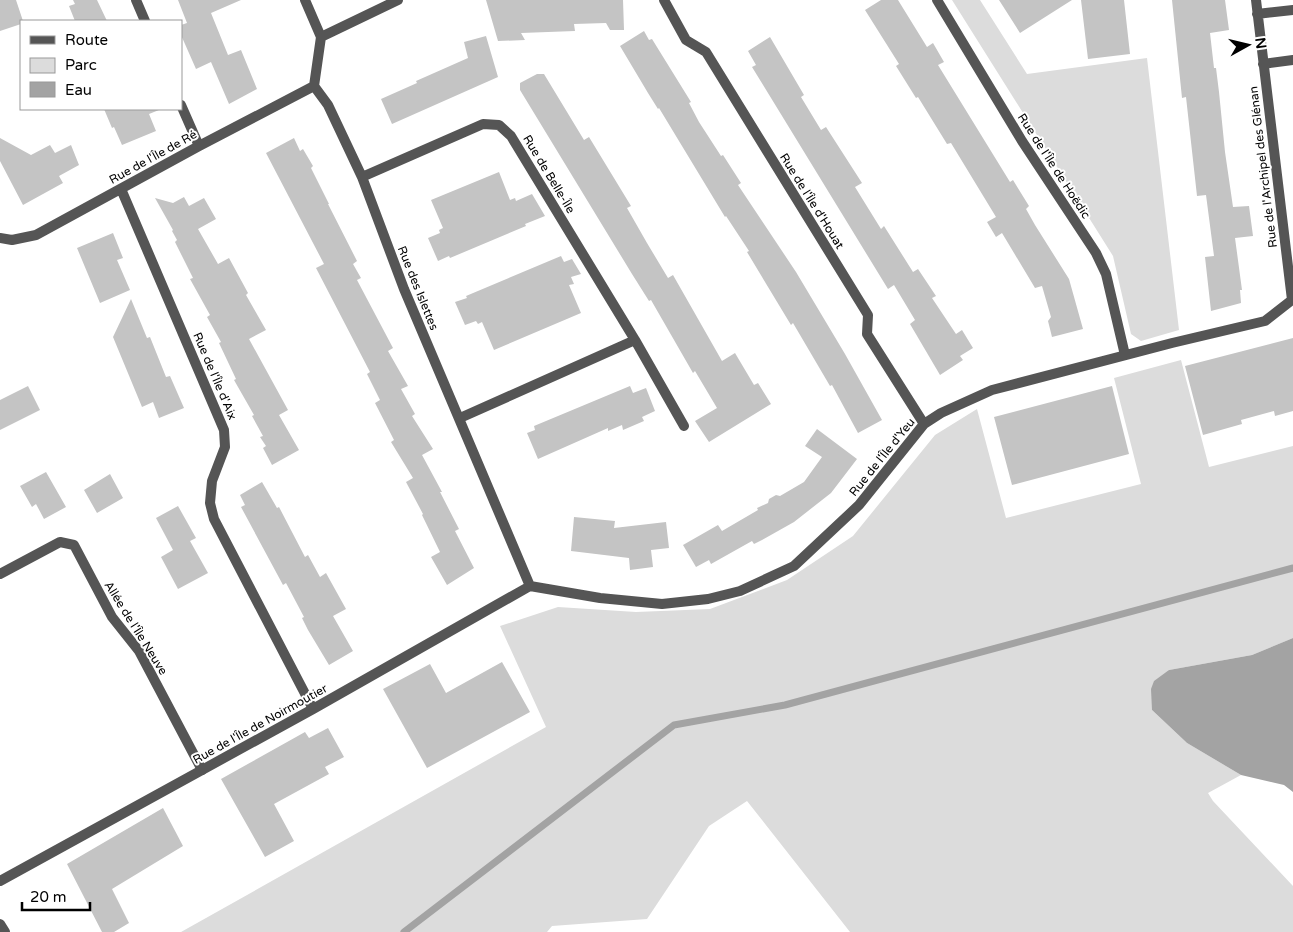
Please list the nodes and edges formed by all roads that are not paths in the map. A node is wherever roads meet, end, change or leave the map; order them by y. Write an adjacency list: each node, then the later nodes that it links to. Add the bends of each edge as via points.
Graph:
1 (136, 0): 9 (street)
2 (305, 0): 10 (street)
3 (398, 0): 10 (street)
4 (664, 0): 23 (street, Rue de l'Île d'Houat, via 686,40 706,52 868,315 867,334)
5 (937, 0): 21 (street, Rue de l'Île de Hoëdic, via 1022,141 1096,253 1106,274)
6 (1256, 0): 8 (street, Rue de l'Archipel des Glénan)
7 (1293, 10): 8 (street)
8 (1257, 14): 12 (street, Rue de l'Archipel des Glénan)
9 (145, 20)
10 (321, 37): 13 (street)
11 (1293, 60): 12 (street)
12 (1263, 64): 19 (street, Rue de l'Archipel des Glénan)
13 (314, 86): 15 (street, Rue de l'Île de Ré); 16 (street, Rue des Islettes, via 328,105)
14 (182, 107): 15 (street)
15 (198, 146): 17 (street, Rue de l'Île de Ré)
16 (362, 177): 20 (street, Rue de Belle-Île, via 483,124 499,125 511,136); 22 (street, Rue des Islettes, via 404,289)
17 (121, 189): 18 (street, Rue de l'Île de Ré, via 36,234 12,240); 27 (street, Rue de l'Île d'Aix, via 224,430 225,447 212,481 210,503 214,519)
18 (0, 238)
19 (1292, 300): 21 (street, Rue de l'Île d'Yeu, via 1265,320)
20 (635, 340): 22 (street); 24 (street, Rue de Belle-Île)
21 (1125, 355): 23 (street, Rue de l'Île d'Yeu, via 992,390)
22 (460, 418): 26 (street, Rue des Islettes)
23 (924, 424): 26 (street, Rue de l'Île d'Yeu, via 859,506 794,566 740,590 708,599 662,604)
24 (684, 426)
25 (0, 574): 28 (street, Allée de l'Île Neuve, via 60,542 74,545 112,617 139,651)
26 (530, 586): 27 (street, Rue de l'Île de Noirmoutier)
27 (313, 709): 28 (street, Rue de l'Île de Noirmoutier)
28 (202, 770): 29 (street, Rue de l'Île de Noirmoutier)
29 (0, 881)
30 (0, 924): 31 (street)
31 (5, 932)

